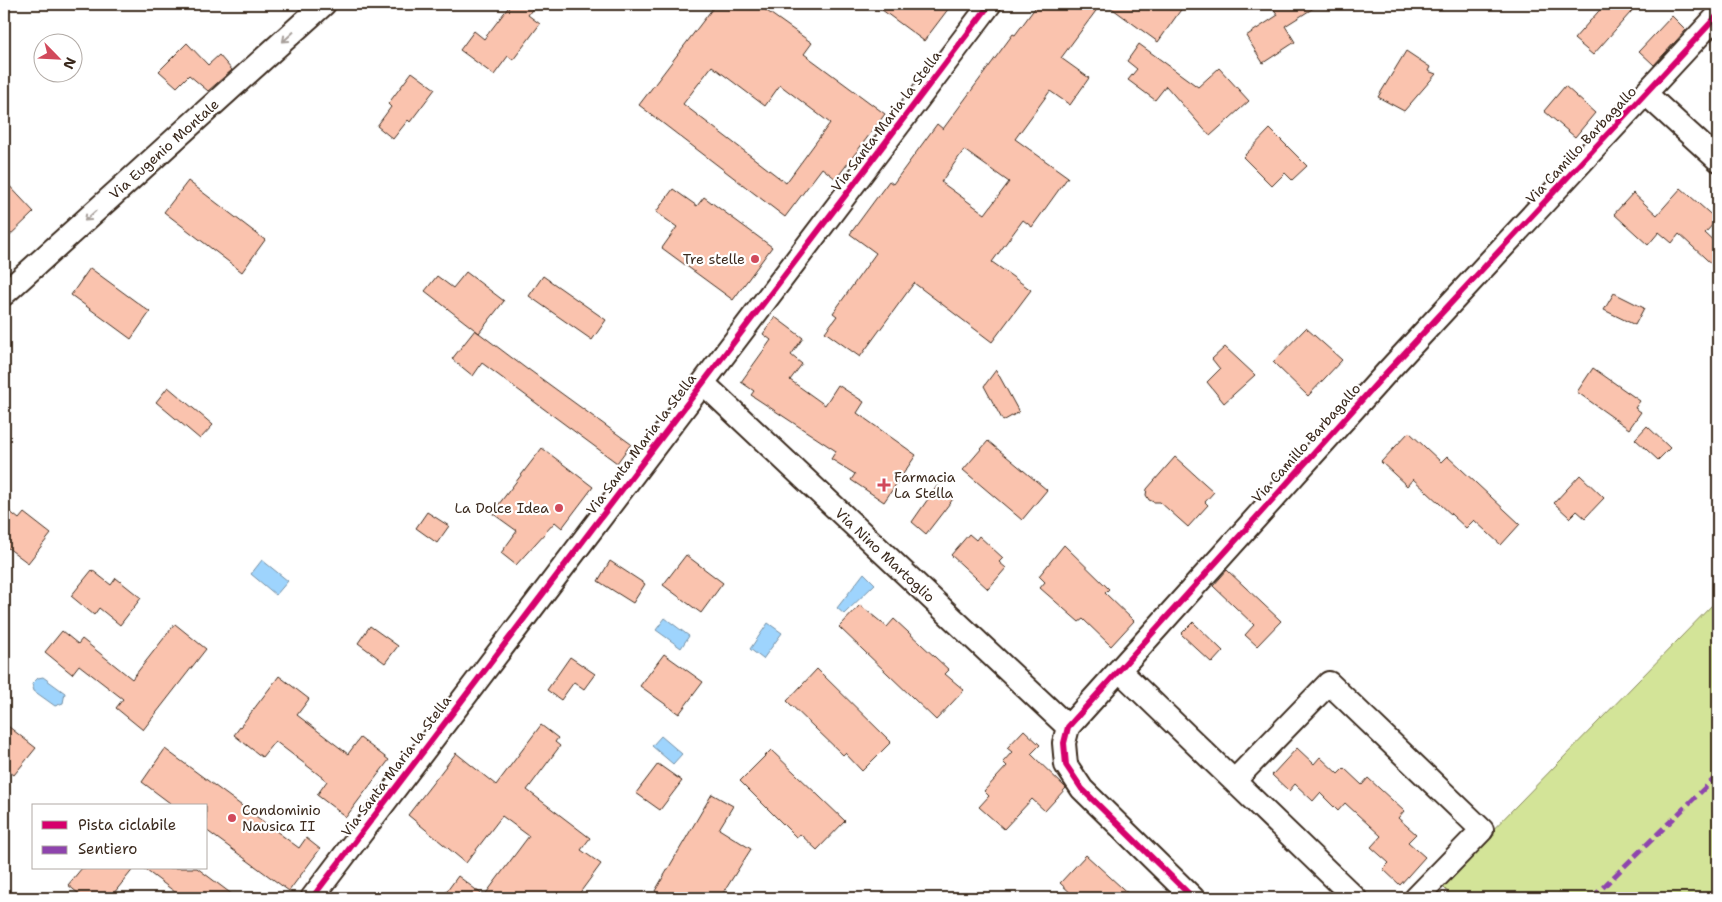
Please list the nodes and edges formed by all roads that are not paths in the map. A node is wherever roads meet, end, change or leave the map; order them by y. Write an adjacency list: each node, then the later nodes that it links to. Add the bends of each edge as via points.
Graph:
1 (324, 4): 6 (street, Via Eugenio Montale, one-way to 6)
2 (990, 4): 7 (street, Via Santa Maria la Stella)
3 (1718, 15): 4 (street, Via Camillo Barbagallo)
4 (1646, 94): 5 (street); 8 (street, Via Camillo Barbagallo, via 1386,372)
5 (1718, 160)
6 (4, 294)
7 (703, 383): 9 (street, Via Nino Martoglio); 11 (street, Via Santa Maria la Stella)
8 (1119, 670): 9 (street, Via Camillo Barbagallo); 10 (street)
9 (1068, 727): 12 (street, via 1064,743 1066,765 1082,789)
10 (1234, 781): 13 (street); 14 (street, via 1330,682 1482,830)
11 (312, 898)
12 (1193, 898)
13 (1355, 898)
14 (1416, 898)

